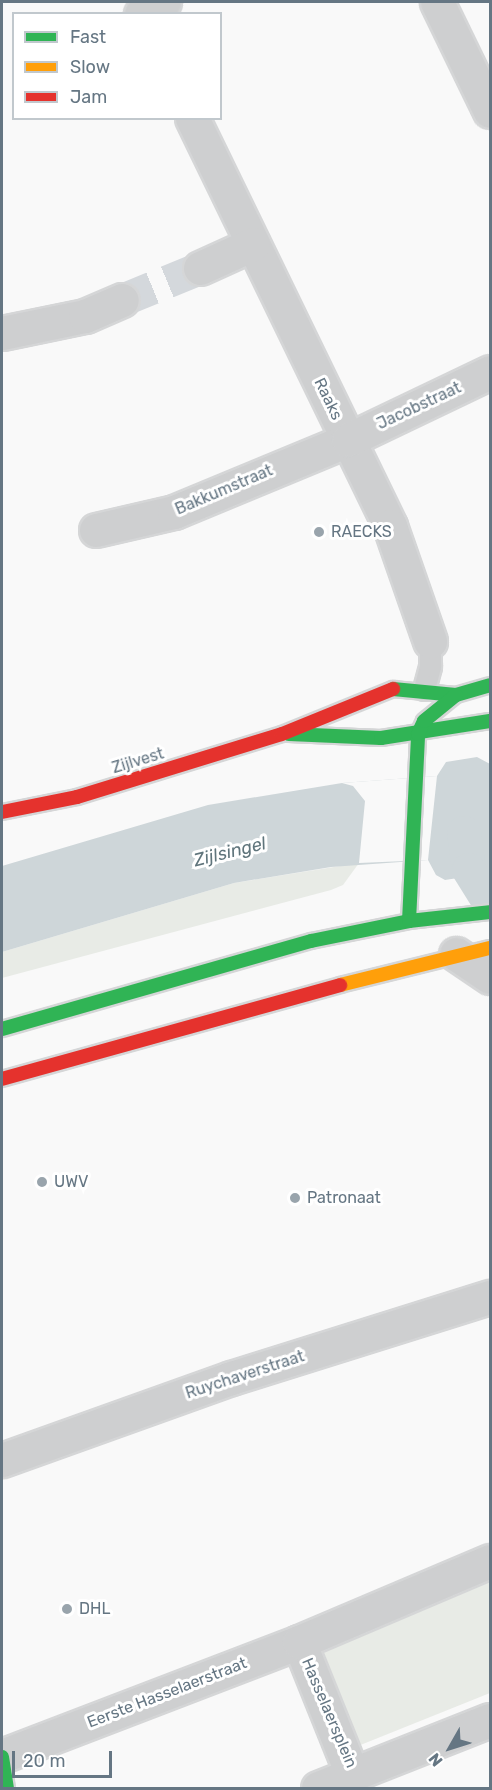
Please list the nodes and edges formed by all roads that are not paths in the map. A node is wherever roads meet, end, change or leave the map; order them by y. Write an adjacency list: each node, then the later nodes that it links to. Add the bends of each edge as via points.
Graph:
1 (164, 2): 3 (street)
2 (437, 2): 4 (street)
3 (144, 12)
4 (490, 111)
5 (193, 120): 6 (street, Raaks)
6 (253, 244): 7 (street); 11 (street, Raaks)
7 (200, 268)
8 (122, 300): 9 (street, via 85,316)
9 (2, 333)
10 (490, 372): 11 (street, Jacobstraat)
11 (348, 440): 12 (street, Bakkumstraat, via 174,512); 13 (street, Raaks, via 390,526)
12 (96, 530)
13 (430, 641): 15 (lane, Raaks, via 430,666)
14 (490, 685): 16 (main road, Zijlvest)
15 (424, 689): 16 (main road, Zijlvest); 18 (main road, Zijlvest, via 388,688)
16 (456, 695): 17 (main road); 19 (main road, via 424,721)
17 (490, 720): 19 (main road, Zijlvest)
18 (282, 734): 19 (main road, Zijlvest, via 381,738); 20 (main road, Zijlvest, via 76,797)
19 (418, 734): 22 (main road)
20 (2, 813)
21 (490, 912): 22 (main road)
22 (409, 921): 23 (main road); 26 (main road, via 311,941)
23 (441, 943): 24 (main road); 25 (street); 27 (main road)
24 (490, 948)
25 (490, 977)
26 (2, 1029)
27 (8, 1077)
28 (490, 1298): 29 (street, Ruychaverstraat, via 231,1378)
29 (2, 1460)
30 (490, 1561): 31 (street, Hasselaersplein)
31 (300, 1642): 33 (street, Eerste Hasselaerstraat); 34 (street, Hasselaersplein)
32 (490, 1720): 34 (street, Hasselaersplein)
33 (2, 1757): 35 (main road)
34 (352, 1774): 36 (street)
35 (7, 1788)
36 (318, 1788)

